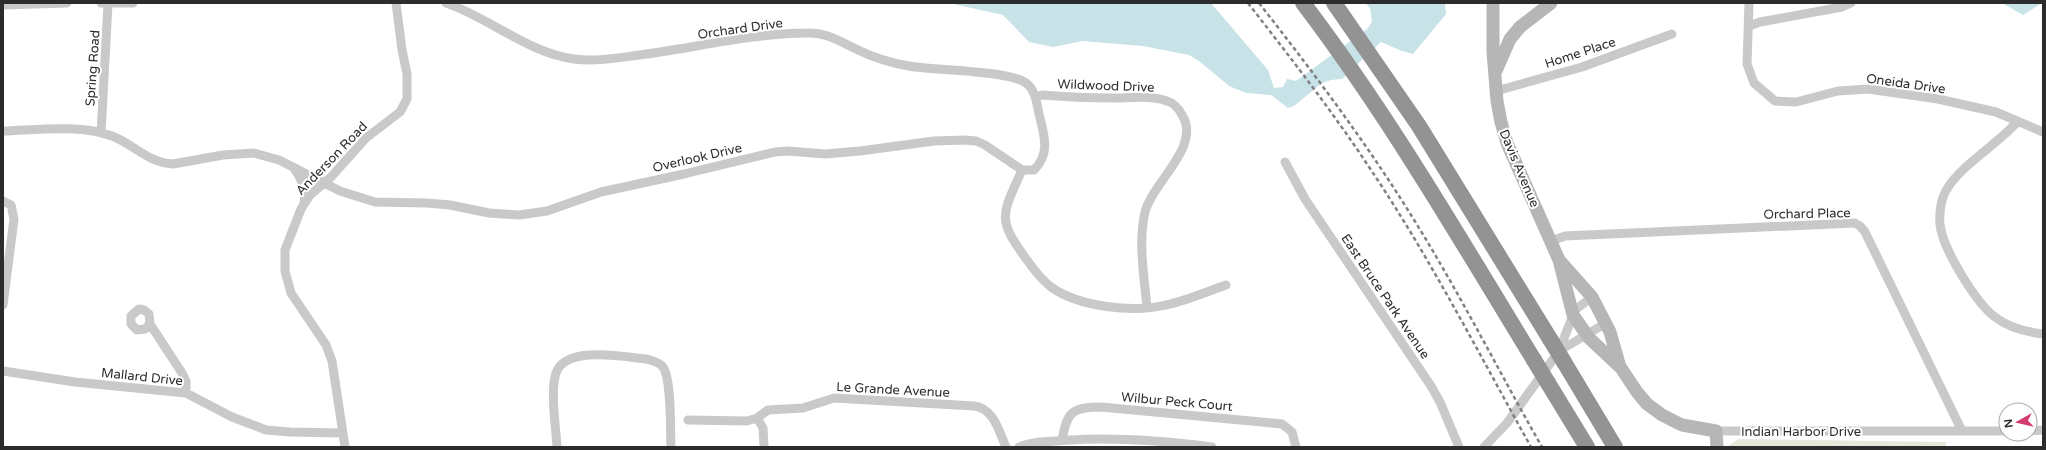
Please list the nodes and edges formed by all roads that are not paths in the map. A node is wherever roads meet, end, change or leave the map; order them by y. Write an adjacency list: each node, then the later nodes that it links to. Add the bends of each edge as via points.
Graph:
1 (67, 3): 12 (street)
2 (104, 3): 3 (street); 21 (street, Spring Road)
3 (133, 3)
4 (396, 3): 25 (street, Anderson Road, via 407,74 407,99 400,112 366,138)
5 (446, 3): 17 (street, Orchard Drive, via 493,24 526,43 558,56 574,59 617,58 808,32 837,38 856,49 889,62 934,70 997,74 1020,79 1027,83)
6 (1303, 3): 60 (highway, bridge, via 1353,71 1413,162)
7 (1334, 3): 39 (highway, via 1431,145)
8 (1493, 3): 15 (main road, Davis Avenue, via 1493,52)
9 (1551, 3): 15 (main road, Davis Avenue, via 1520,27 1510,39)
10 (1749, 3): 13 (street, Oneida Drive)
11 (1851, 3): 13 (street)
12 (3, 4)
13 (1749, 26): 18 (street, Oneida Drive, via 1747,52 1750,72 1754,83 1775,101 1796,102 1838,91 1868,89 1970,106 1996,112)
14 (1672, 34): 16 (street, Home Place, via 1582,67)
15 (1496, 73): 16 (main road, Davis Avenue)
16 (1496, 92): 28 (main road, Davis Avenue, via 1505,138)
17 (1035, 97): 24 (street, via 1045,151 1043,159 1034,170); 33 (street, Wildwood Drive, via 1042,95 1154,98 1173,104 1184,118 1187,125 1186,139 1170,171 1153,193 1145,214 1142,248)
18 (2017, 122): 20 (street, Oneida Drive); 38 (street, via 1946,189 1940,210 1940,225 1958,269 1983,306 2002,322 2020,330)
19 (3, 131): 21 (street, Overlook Drive, via 90,130)
20 (2043, 132)
21 (101, 133): 23 (street, Overlook Drive, via 155,161 164,163 173,164 223,154 254,153)
22 (1285, 162): 58 (street, East Bruce Park Avenue, via 1305,199 1431,386)
23 (292, 166): 25 (street, Overlook Drive); 27 (street, via 304,188)
24 (1022, 170): 25 (street, Overlook Drive, via 986,145 965,140 934,141 825,154 788,151 601,192 547,211 519,215 489,213 450,205 375,202); 33 (street, via 1006,204 1005,218 1012,237 1037,274 1063,295 1084,302 1119,308)
25 (324, 183): 27 (street, Anderson Road)
26 (7, 203): 32 (street, via 14,219)
27 (304, 203): 48 (street, Anderson Road, via 285,250 285,271 291,293 326,345 332,361)
28 (1551, 241): 29 (main road, Davis Avenue); 46 (street, Orchard Place, via 1565,236 1855,224 1860,226)
29 (1559, 260): 31 (main road, Davis Avenue); 34 (main road, Davis Avenue)
30 (1226, 285): 33 (street, via 1165,306)
31 (1592, 297): 34 (street, via 1578,307); 35 (main road, Davis Avenue)
32 (3, 304)
33 (1147, 307)
34 (1573, 315): 37 (main road, Davis Avenue); 39 (street)
35 (1606, 323): 37 (street); 40 (main road, Indian Harbor Drive)
36 (150, 324): 42 (street, via 182,373 186,381)
37 (1586, 334): 39 (street); 40 (main road, Indian Harbor Drive)
38 (2043, 334)
39 (1558, 351): 59 (street, via 1507,423); 61 (highway)
40 (1621, 368): 45 (main road, Indian Harbor Drive, via 1637,392 1662,415 1690,427)
41 (3, 371): 42 (street, Mallard Drive, via 75,382)
42 (186, 393): 48 (street, Mallard Drive, via 232,417 266,430)
43 (757, 418): 44 (street, Le Grande Avenue, via 747,421); 53 (street, via 763,428); 54 (street, Le Grande Avenue, via 768,410 803,408 834,398 982,407 992,417)
44 (688, 420)
45 (1716, 431): 46 (street, Indian Harbor Drive); 62 (main road)
46 (1962, 431): 47 (street, Indian Harbor Drive)
47 (1998, 432)
48 (342, 433): 50 (street, Anderson Road)
49 (1062, 440): 55 (street); 56 (street, via 1142,439); 57 (street, Wilbur Peck Court, via 1070,414 1084,407 1101,407 1282,424 1292,432)
50 (345, 447)
51 (557, 447): 52 (street, via 554,389 556,373 567,361 583,355 647,359 662,366 668,380)
52 (671, 447)
53 (764, 447)
54 (1006, 447)
55 (1019, 447)
56 (1212, 447)
57 (1296, 447)
58 (1459, 447)
59 (1484, 447)
60 (1586, 447)
61 (1615, 447)
62 (1717, 447)

